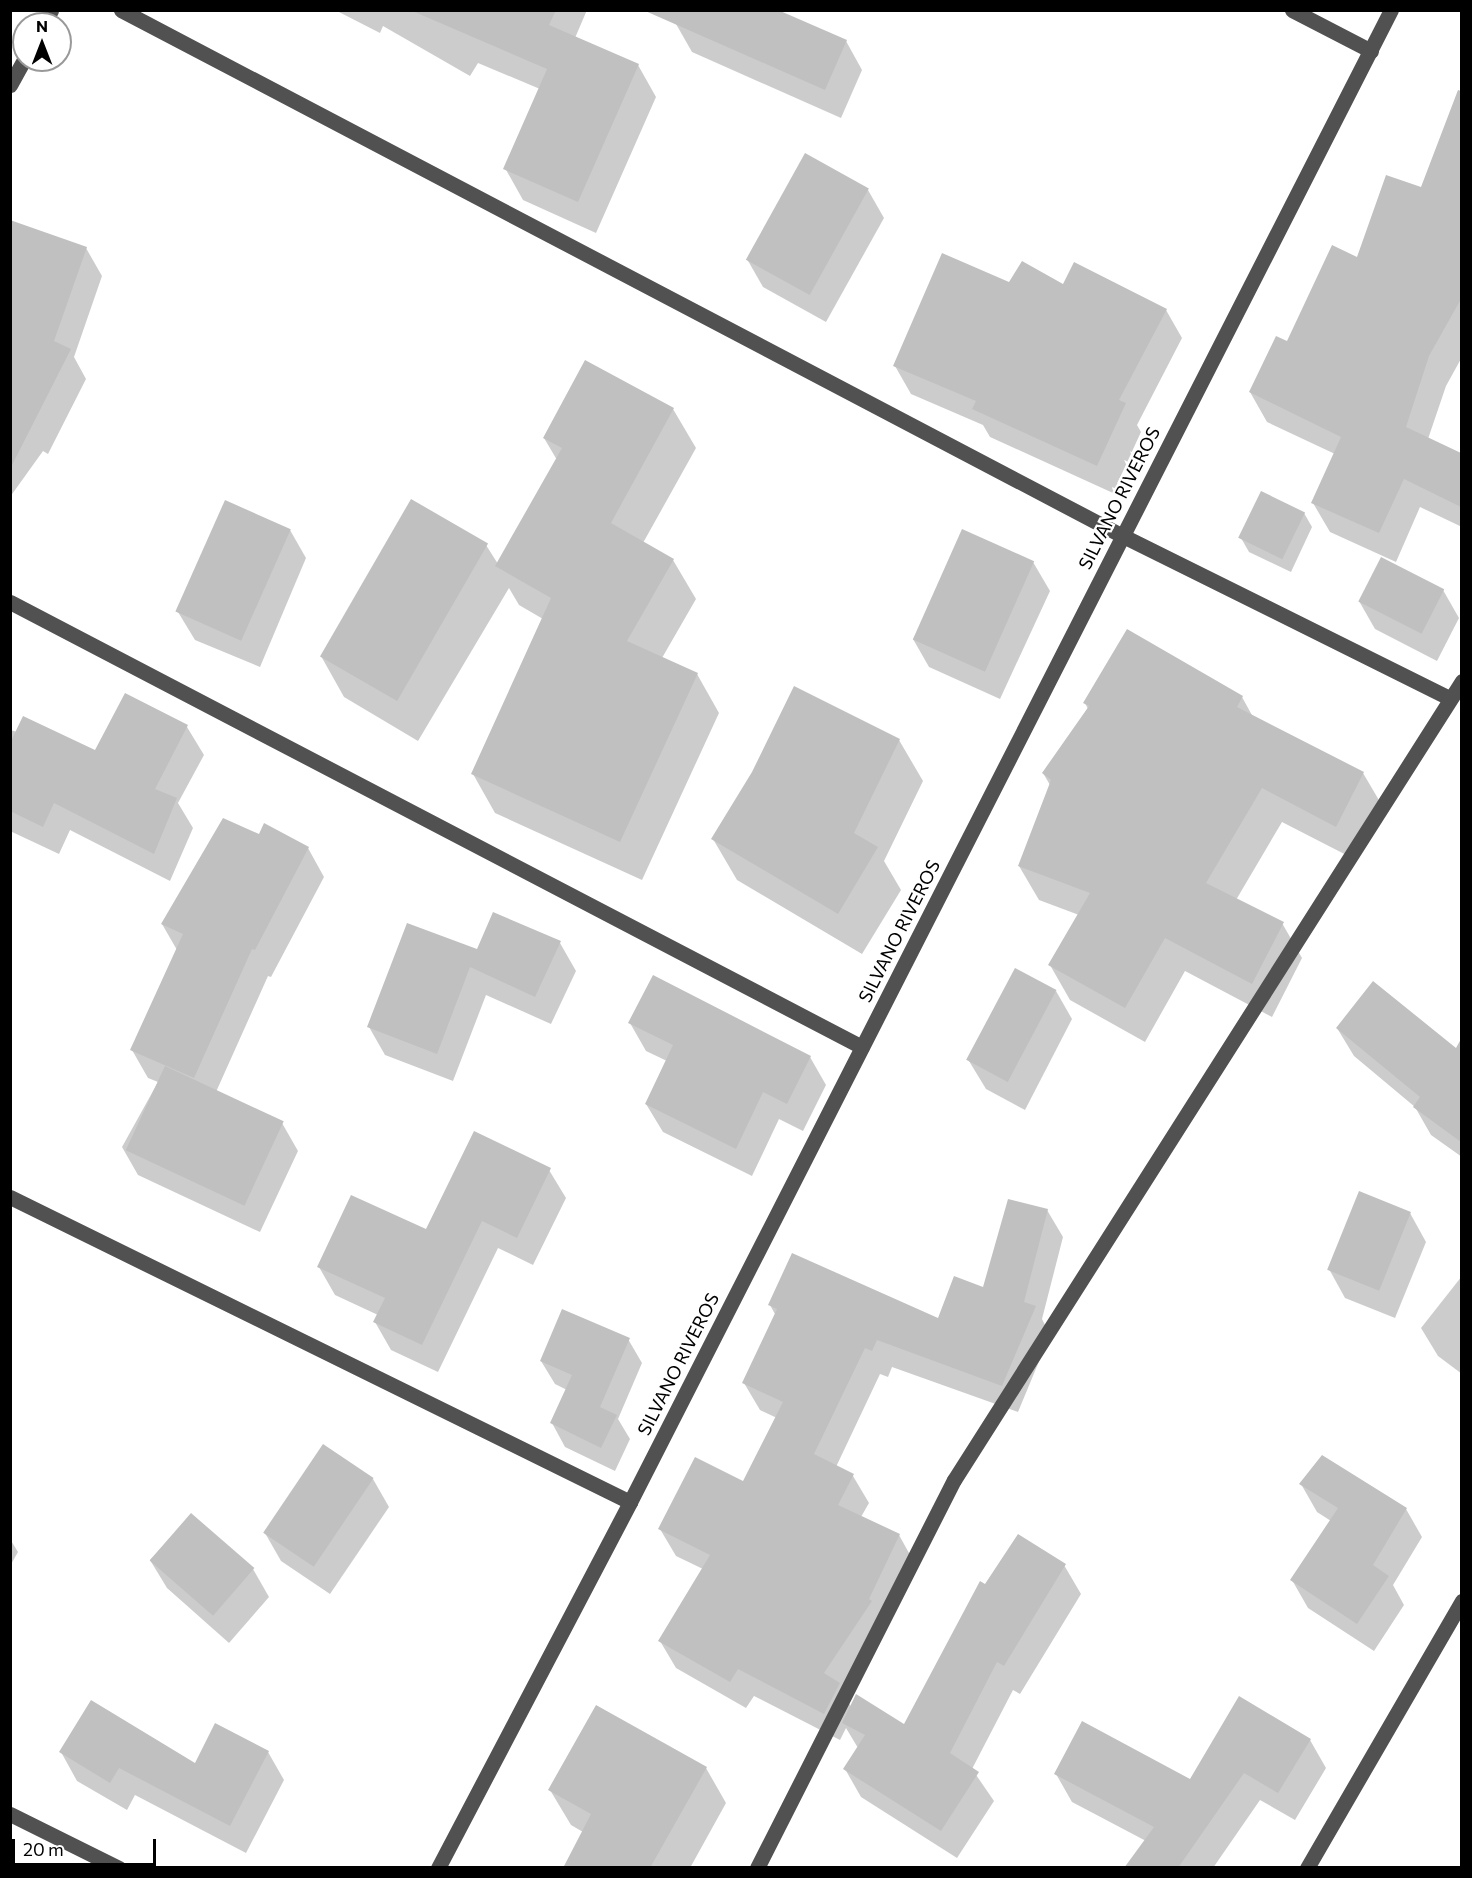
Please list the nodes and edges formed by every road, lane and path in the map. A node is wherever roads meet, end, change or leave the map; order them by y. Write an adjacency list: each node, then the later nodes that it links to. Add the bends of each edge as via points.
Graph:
1 (121, 10): 5 (street)
2 (1293, 10): 4 (street)
3 (1391, 10): 4 (street, SILVANO RIVEROS)
4 (1371, 51): 5 (street, SILVANO RIVEROS)
5 (1121, 535): 8 (street); 9 (street, SILVANO RIVEROS)
6 (10, 602): 9 (street)
7 (1461, 681): 8 (street)
8 (1450, 698): 16 (street, via 954,1480)
9 (862, 1047): 11 (street, SILVANO RIVEROS)
10 (10, 1197): 11 (street)
11 (630, 1502): 15 (street, SILVANO RIVEROS)
12 (1461, 1600): 17 (street)
13 (10, 1814): 14 (street)
14 (119, 1868)
15 (438, 1868)
16 (757, 1868)
17 (1307, 1868)

